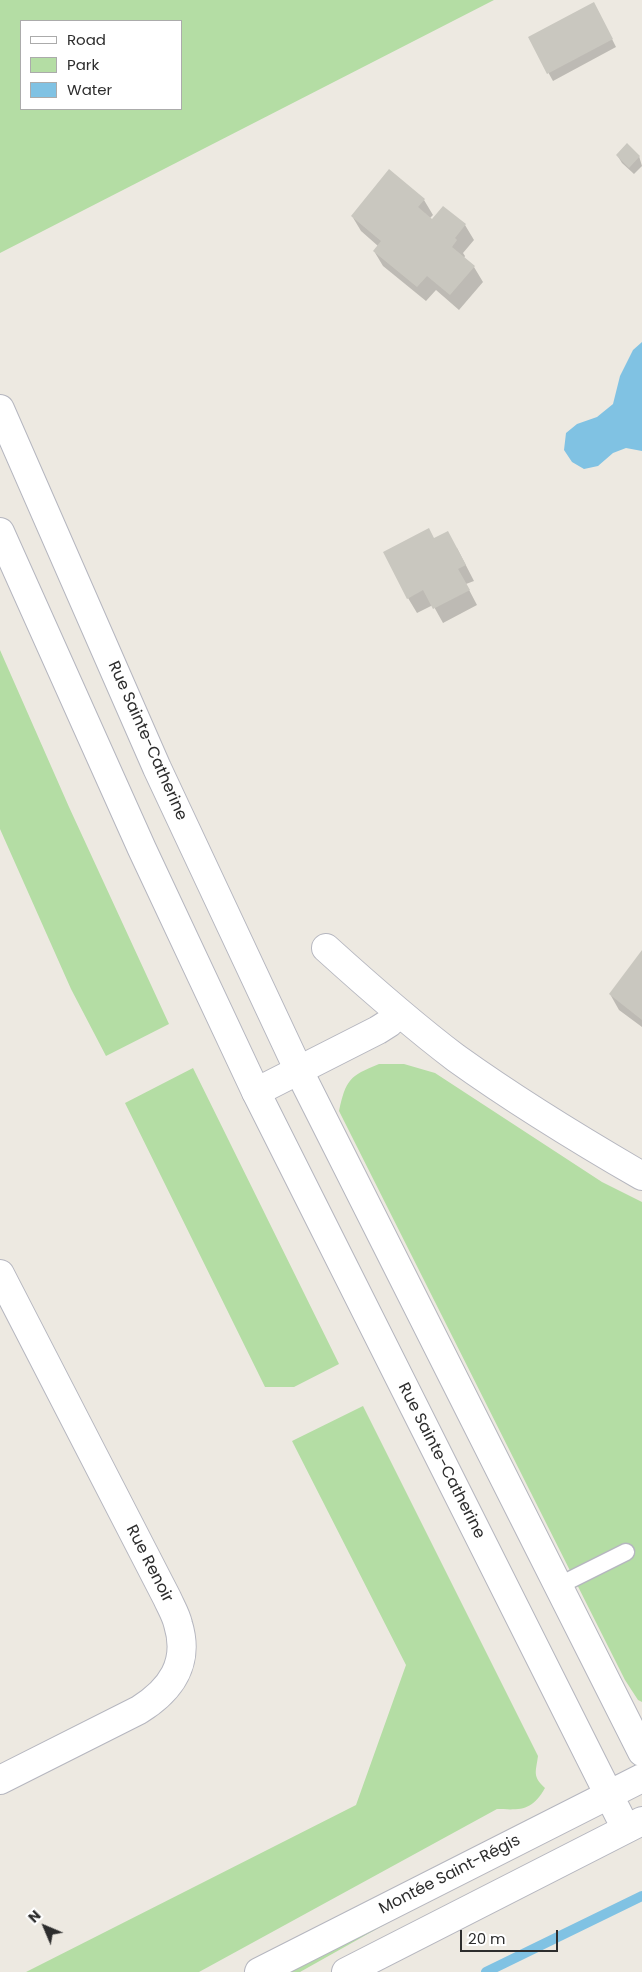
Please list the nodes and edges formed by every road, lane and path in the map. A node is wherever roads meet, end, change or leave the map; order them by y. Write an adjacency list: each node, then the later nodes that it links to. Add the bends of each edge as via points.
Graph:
1 (0, 409): 5 (street, Rue Sainte-Catherine, via 157,768)
2 (0, 532): 6 (street, Rue Sainte-Catherine, via 142,849)
3 (326, 948): 4 (street)
4 (399, 1012): 5 (street, via 378,1030); 7 (street, via 502,1090)
5 (299, 1071): 6 (street); 10 (street, Rue Sainte-Catherine)
6 (256, 1092): 14 (street, Rue Sainte-Catherine)
7 (642, 1176)
8 (0, 1274): 13 (street, Rue Renoir, via 167,1598 178,1625 181,1646 179,1668 156,1700)
9 (626, 1552): 10 (lane)
10 (558, 1586): 11 (street, Rue Sainte-Catherine)
11 (642, 1752)
12 (642, 1778): 14 (street, Montée Saint-Régis)
13 (0, 1780)
14 (609, 1795): 15 (street, Rue Sainte-Catherine); 16 (street, Montée Saint-Régis)
15 (634, 1825): 17 (street)
16 (259, 1972)
17 (346, 1972)

